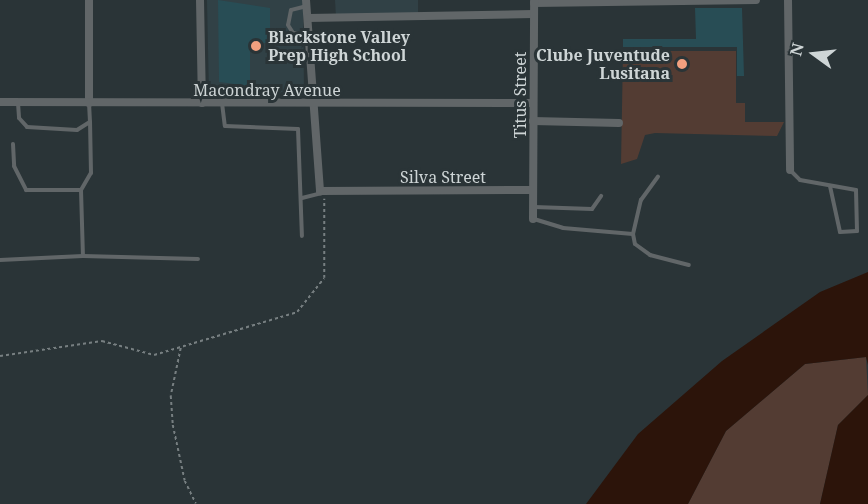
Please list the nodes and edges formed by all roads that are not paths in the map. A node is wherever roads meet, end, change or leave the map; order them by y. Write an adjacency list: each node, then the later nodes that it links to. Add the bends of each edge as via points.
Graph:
1 (89, 0): 14 (street)
2 (200, 0): 15 (street)
3 (684, 0): 4 (street); 7 (street)
4 (756, 0)
5 (788, 0): 23 (street)
6 (534, 1): 7 (street); 9 (street, Titus Street)
7 (631, 1)
8 (307, 3): 10 (street); 11 (lane, via 291,10 288,25 293,33)
9 (533, 14): 10 (street); 17 (street, Titus Street)
10 (308, 18): 11 (street)
11 (309, 34): 18 (street)
12 (0, 102): 13 (street, Macondray Avenue)
13 (18, 102): 14 (street, Macondray Avenue); 20 (lane, via 19,118 27,127 77,130)
14 (89, 103): 15 (street, Macondray Avenue); 20 (lane)
15 (202, 103): 16 (street, Macondray Avenue)
16 (222, 103): 18 (street, Macondray Avenue); 30 (lane, via 225,126 298,129)
17 (533, 103): 18 (street, Macondray Avenue); 19 (street, Titus Street)
18 (314, 104): 28 (street, via 317,185)
19 (533, 121): 21 (street); 27 (street, Titus Street)
20 (90, 122): 26 (lane, via 91,173)
21 (619, 123)
22 (13, 144): 26 (lane, via 14,166 26,190)
23 (790, 170): 25 (lane, via 800,180)
24 (658, 177): 33 (lane, via 641,200)
25 (830, 186): 25 (lane, via 840,232 857,231 856,190)
26 (81, 190): 35 (lane)
27 (533, 190): 28 (street, Silva Street); 31 (street)
28 (324, 192): 30 (lane)
29 (601, 196): 31 (lane, via 592,209)
30 (302, 198): 34 (lane)
31 (533, 207): 32 (street)
32 (533, 219): 33 (lane, via 563,228)
33 (633, 234): 38 (lane, via 635,244 650,255)
34 (302, 236)
35 (83, 256): 36 (lane); 37 (lane)
36 (198, 259)
37 (0, 260)
38 (689, 265)

